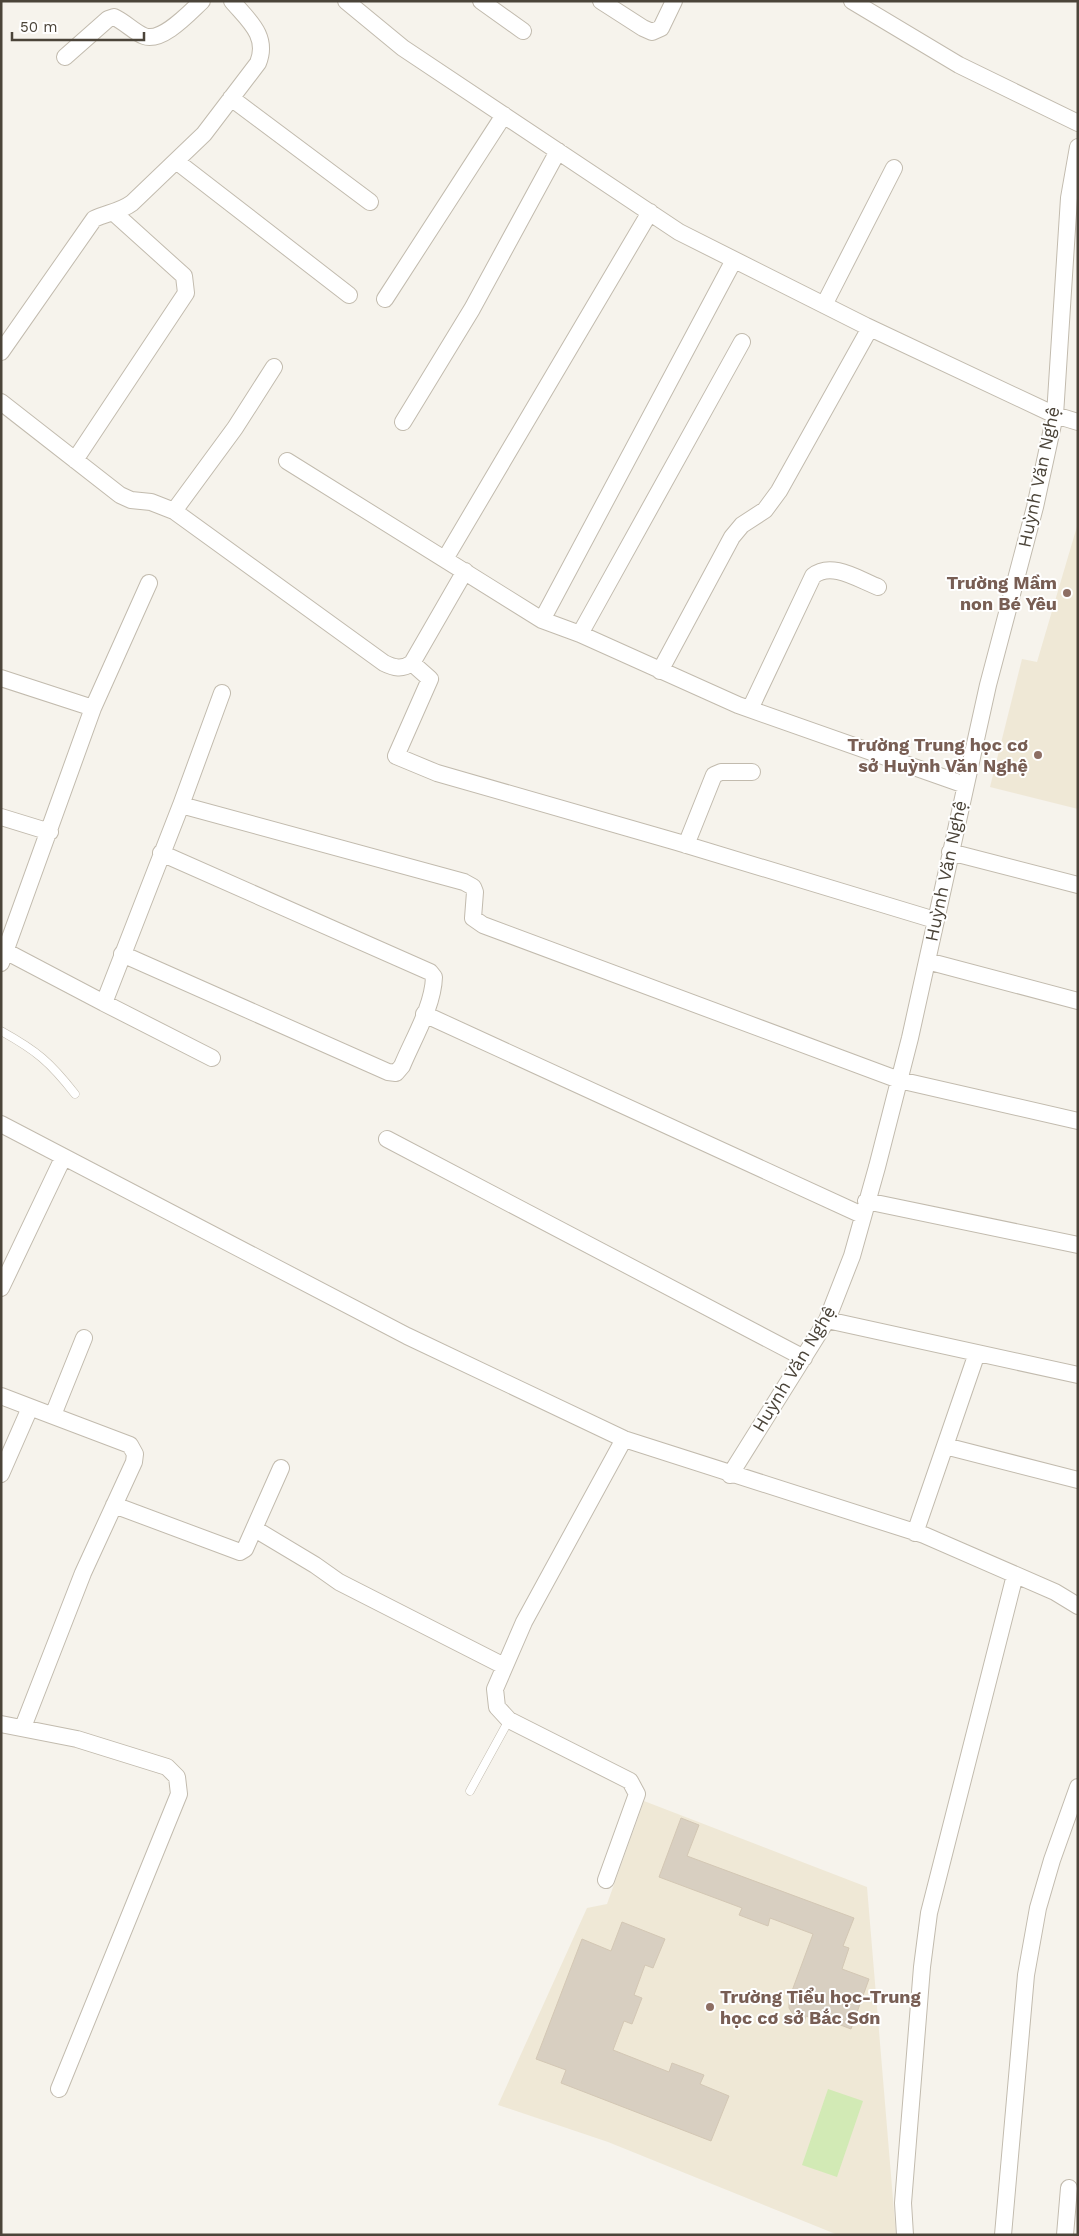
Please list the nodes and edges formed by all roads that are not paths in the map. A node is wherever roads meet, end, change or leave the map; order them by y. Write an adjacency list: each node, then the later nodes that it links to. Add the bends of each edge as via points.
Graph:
1 (202, 1): 9 (street, via 166,32 153,38 143,36 114,17 108,19)
2 (232, 1): 10 (street, via 254,27 262,41 262,52 258,63)
3 (346, 1): 11 (street, via 403,48)
4 (481, 1): 8 (street)
5 (601, 1): 6 (street, via 652,32 661,28)
6 (674, 1)
7 (852, 1): 12 (street, via 959,66)
8 (523, 31)
9 (65, 57)
10 (231, 98): 15 (street, via 204,134); 17 (street)
11 (504, 115): 14 (street); 22 (street)
12 (1078, 123)
13 (1078, 147): 29 (street, Huỳnh Văn Nghệ, via 1069,198)
14 (558, 151): 19 (street); 30 (street, via 472,309)
15 (176, 161): 18 (street, via 132,203); 21 (street)
16 (894, 168): 23 (street)
17 (370, 202)
18 (113, 212): 26 (street, via 94,219); 32 (street, via 184,276 187,287)
19 (650, 212): 20 (street, via 679,232); 35 (street)
20 (734, 260): 23 (street); 39 (street)
21 (348, 294)
22 (385, 300)
23 (824, 305): 24 (street)
24 (870, 328): 29 (street); 42 (street, via 779,491 765,510 742,525 732,537)
25 (742, 342): 40 (street)
26 (1, 352)
27 (274, 367): 34 (street, via 235,428)
28 (1, 402): 32 (street)
29 (1055, 415): 31 (street); 48 (street, Huỳnh Văn Nghệ)
30 (403, 422)
31 (1078, 422)
32 (76, 460): 34 (street, via 120,495)
33 (287, 461): 35 (street)
34 (174, 511): 41 (street, via 384,663 395,668)
35 (445, 559): 36 (street)
36 (465, 571): 39 (street); 41 (street)
37 (150, 583): 45 (street)
38 (878, 587): 46 (street, via 833,570 821,570 813,576)
39 (542, 620): 40 (street)
40 (580, 634): 42 (street)
41 (412, 663): 52 (street, via 430,679 396,756 437,773)
42 (660, 671): 46 (street)
43 (1, 678): 45 (street)
44 (222, 693): 49 (street)
45 (93, 708): 51 (street)
46 (750, 709): 48 (street)
47 (752, 772): 52 (street, via 720,772 714,775)
48 (965, 785): 53 (street, Huỳnh Văn Nghệ)
49 (181, 805): 54 (street); 65 (street, via 464,882 473,886 473,918 483,925)
50 (1, 817): 51 (street)
51 (50, 832): 58 (street)
52 (686, 845): 56 (street)
53 (950, 852): 55 (street); 56 (street, Huỳnh Văn Nghệ)
54 (161, 853): 57 (street); 62 (street, via 430,972 434,985)
55 (1078, 885)
56 (935, 920): 59 (street, Huỳnh Văn Nghệ)
57 (122, 954): 61 (street); 62 (street, via 388,1072 396,1073 402,1066)
58 (4, 957): 61 (street)
59 (927, 961): 60 (street); 65 (street, Huỳnh Văn Nghệ)
60 (1078, 1002)
61 (104, 1004): 64 (street)
62 (424, 1014): 71 (street)
63 (1, 1031): 66 (lane, via 30,1047 53,1066)
64 (212, 1058)
65 (899, 1080): 67 (street); 71 (street, Huỳnh Văn Nghệ)
66 (75, 1094)
67 (1078, 1121)
68 (1, 1124): 70 (street)
69 (387, 1139): 77 (street)
70 (63, 1158): 73 (street); 82 (street, via 407,1336)
71 (864, 1208): 72 (street); 74 (street, Huỳnh Văn Nghệ, via 852,1256)
72 (1078, 1245)
73 (1, 1288)
74 (827, 1320): 76 (street); 77 (street, Huỳnh Văn Nghệ)
75 (84, 1338): 81 (street)
76 (977, 1353): 78 (street); 83 (street)
77 (804, 1358): 86 (street, Huỳnh Văn Nghệ)
78 (1078, 1375)
79 (1, 1396): 80 (street)
80 (34, 1409): 81 (street); 85 (street, via 29,1410)
81 (53, 1416): 88 (street, via 130,1445 135,1454 134,1462)
82 (624, 1439): 86 (street); 93 (street, via 524,1622)
83 (945, 1446): 87 (street); 90 (street)
84 (281, 1468): 89 (street)
85 (1, 1474)
86 (730, 1474): 90 (street)
87 (1078, 1480)
88 (114, 1506): 89 (street, via 240,1552 245,1549); 96 (street, via 83,1573)
89 (255, 1529): 93 (street, via 339,1582)
90 (915, 1532): 91 (street)
91 (1015, 1575): 92 (street); 102 (street, via 929,1913 904,2203)
92 (1078, 1606)
93 (504, 1666): 94 (street, via 495,1689 496,1707)
94 (509, 1720): 98 (lane); 99 (street, via 612,1771 630,1781 635,1788 637,1794)
95 (1, 1724): 96 (street)
96 (23, 1727): 100 (street, via 77,1739 167,1767 177,1777 179,1794)
97 (1078, 1787): 103 (street, via 1038,1908 1026,1975)
98 (470, 1790)
99 (606, 1880)
100 (59, 2089)
101 (1069, 2188): 104 (street)
102 (905, 2235)
103 (1003, 2235)
104 (1065, 2235)

